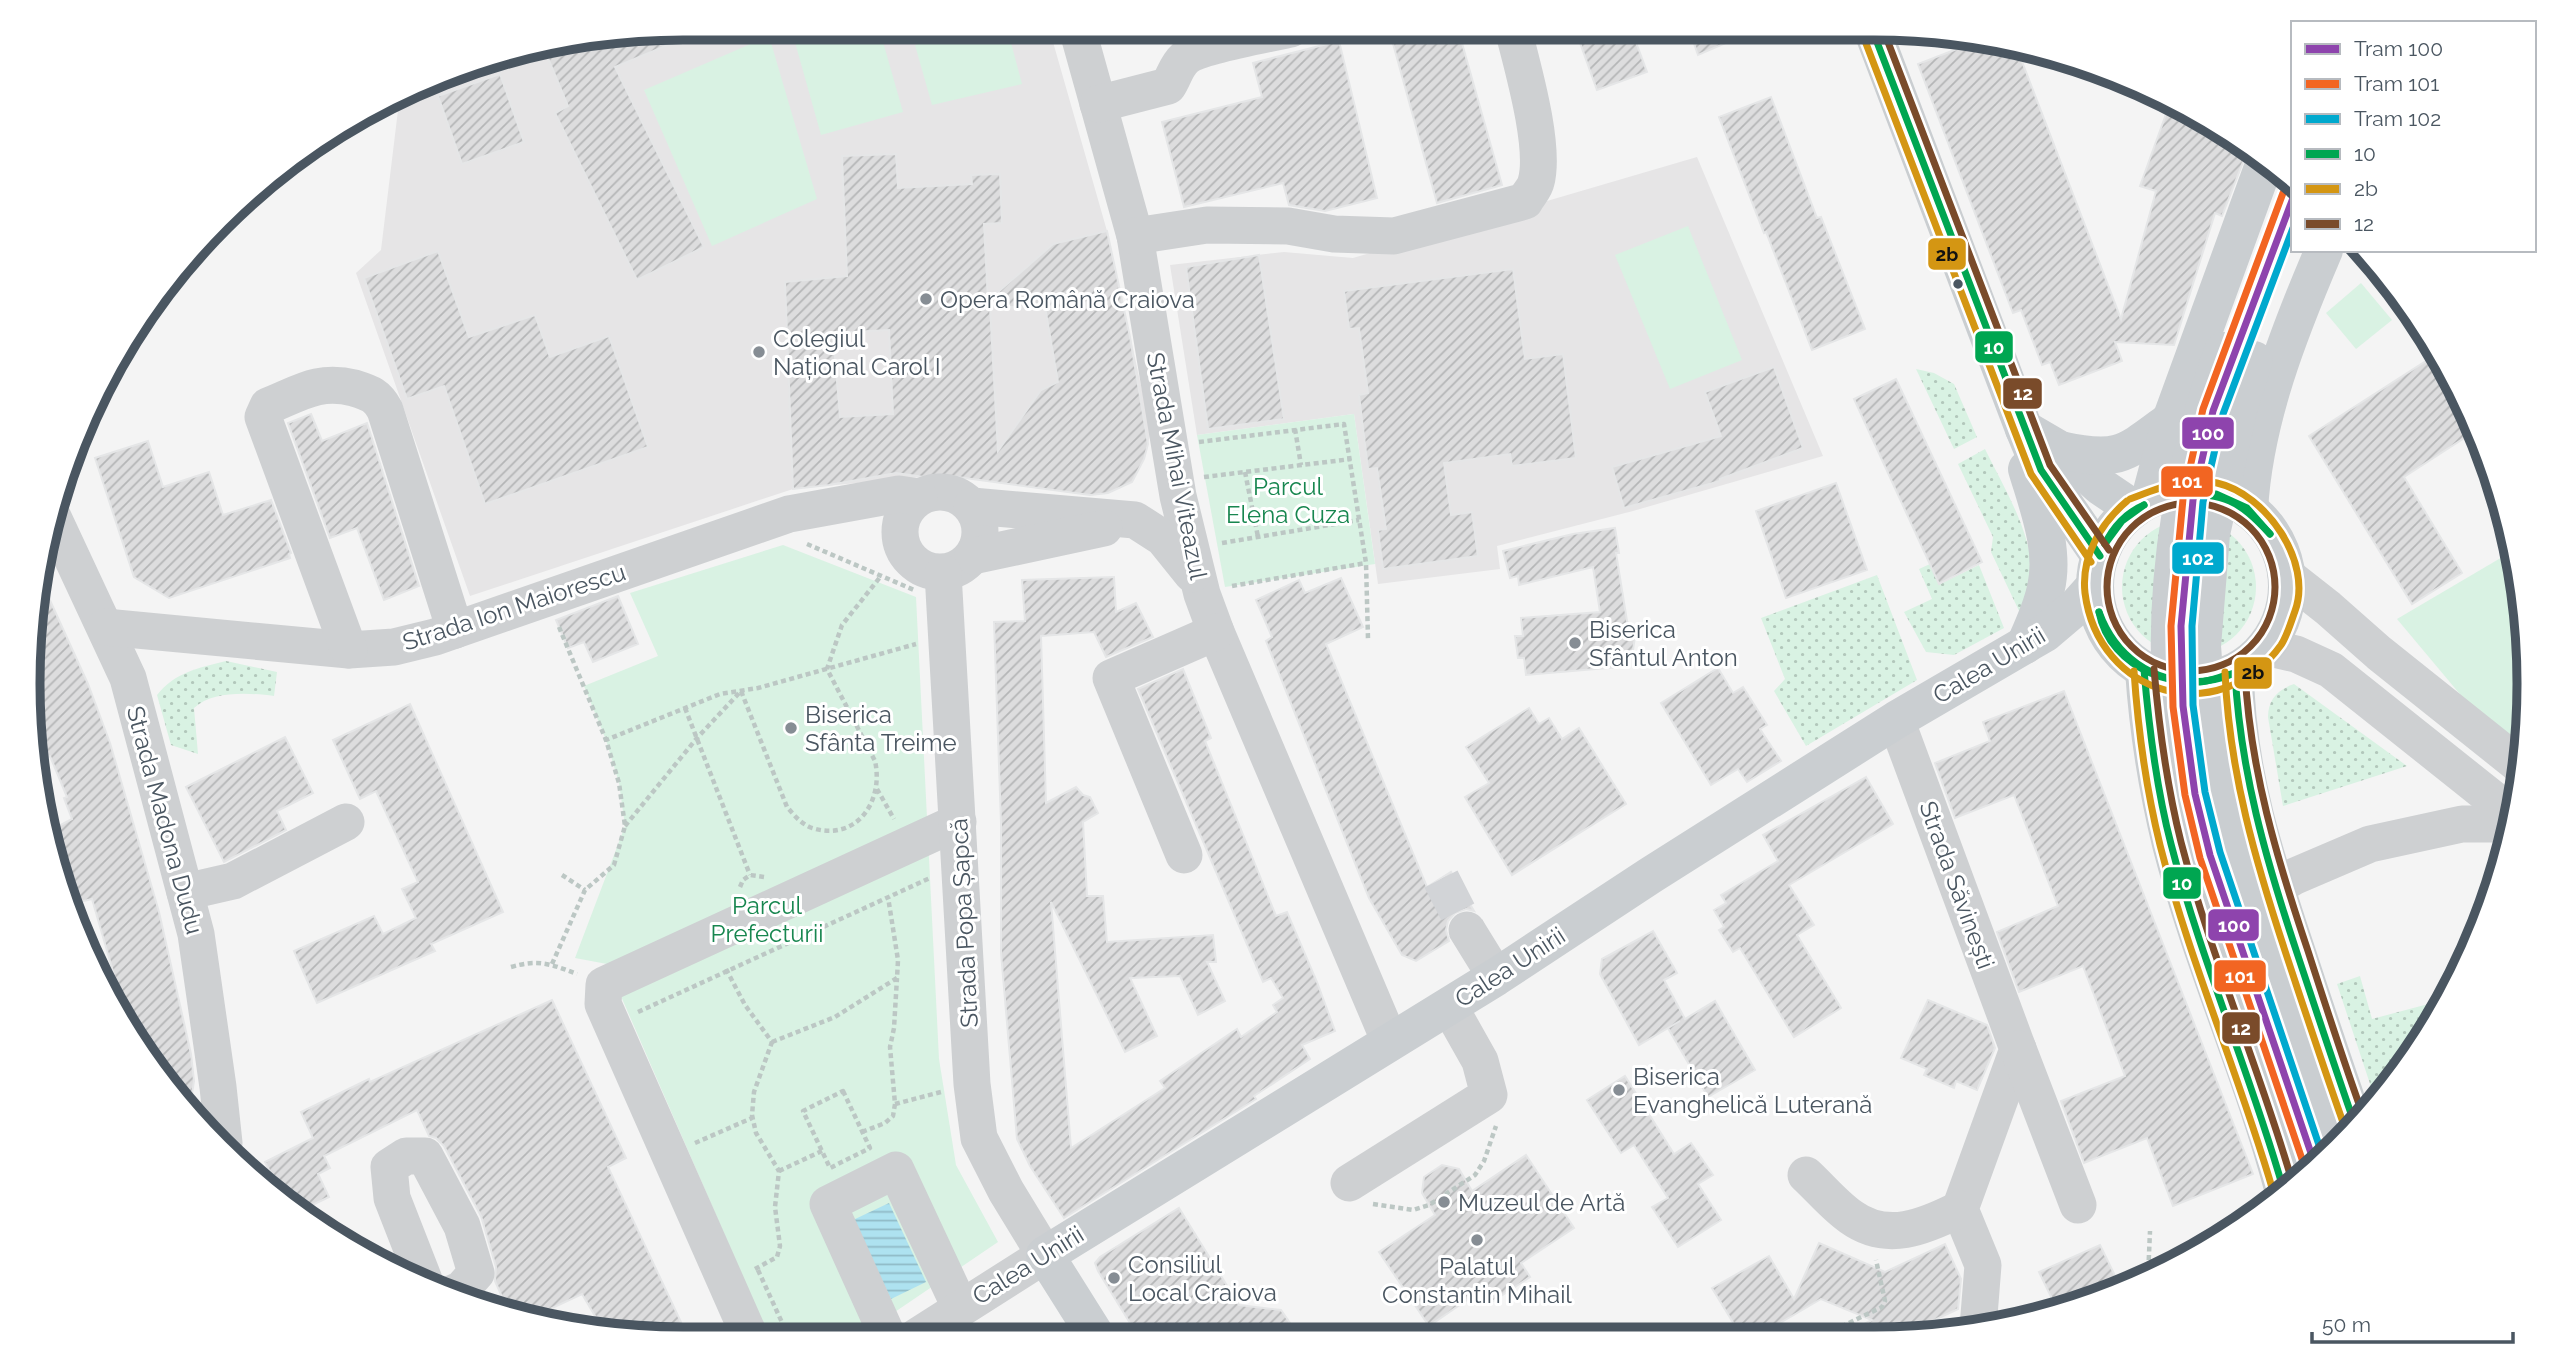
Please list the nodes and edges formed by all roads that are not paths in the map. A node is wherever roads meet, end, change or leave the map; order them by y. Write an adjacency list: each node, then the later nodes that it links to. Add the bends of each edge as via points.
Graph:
1 (1080, 40): 5 (street, Strada Mihai Viteazul)
2 (1244, 40): 5 (street, via 1193,52 1176,68 1168,86)
3 (1516, 40): 8 (street, via 1538,149 1536,183 1525,201 1394,236 1334,234 1288,226 1207,225)
4 (1876, 40): 13 (main road)
5 (1098, 104): 8 (street, Strada Mihai Viteazul)
6 (2262, 171): 12 (main road)
7 (2284, 188): 11 (main road)
8 (1135, 236): 15 (street, Strada Mihai Viteazul)
9 (2295, 252): 11 (main road)
10 (2323, 252): 19 (main road, via 2266,406 2250,482)
11 (2239, 356): 52 (main road, bridge, via 2239,406 2211,534 2202,646 2206,699 2235,872); 53 (main road, bridge, via 2207,398 2178,521 2169,648 2172,706 2200,856)
12 (2172, 420): 14 (main road, via 2123,453 2092,457); 17 (main road)
13 (2024, 429): 14 (main road); 24 (main road, via 2041,470); 31 (main road, via 2022,452 2049,568)
14 (2060, 450): 17 (main road, via 2100,486)
15 (1177, 488): 21 (street); 27 (street, Strada Mihai Viteazul)
16 (919, 497): 18 (street, via 937,492 956,494); 20 (street, Strada Ion Maiorescu, via 899,494); 23 (street, via 903,516)
17 (2142, 504): 19 (main road, via 2175,492 2201,491); 24 (main road, via 2119,522 2108,538)
18 (971, 506): 21 (street); 25 (street, via 981,531 979,544)
19 (2249, 510): 26 (main road, via 2278,545)
20 (784, 516): 23 (street, Strada Ion Maiorescu, via 837,517); 29 (street, Strada Ion Maiorescu)
21 (1135, 520): 25 (street); 27 (street, via 1173,548)
22 (59, 530): 28 (street, Strada Madona Dudu)
23 (901, 541): 25 (street, via 916,565)
24 (2097, 571): 31 (main road, Calea Unirii, via 2062,620); 34 (main road, via 2100,618 2125,657)
25 (946, 574): 41 (street, Strada Popa Șapcă)
26 (2286, 575): 32 (main road, via 2286,601 2279,625); 37 (street)
27 (1202, 594): 30 (street, Strada Mihai Viteazul)
28 (105, 627): 33 (street, Strada Ion Maiorescu); 44 (street, Strada Madona Dudu, via 128,678)
29 (455, 630): 33 (street, Strada Ion Maiorescu, via 394,647); 33 (street, via 385,410 371,393 324,384 268,405 263,417)
30 (1216, 632): 42 (street, via 1111,678); 48 (street, Strada Mihai Viteazul)
31 (2025, 645): 36 (main road, Calea Unirii)
32 (2265, 647): 35 (main road); 38 (street, via 2296,654 2331,670)
33 (349, 650)
34 (2144, 670): 35 (main road, via 2183,682 2210,681); 55 (main road, via 2152,754 2172,846)
35 (2235, 672): 43 (main road, via 2243,767)
36 (1896, 720): 46 (main road, Calea Unirii); 49 (street, Strada Săvinești)
37 (2512, 758)
38 (2504, 808)
39 (346, 822): 44 (street, via 233,881)
40 (2501, 824): 43 (street, via 2462,824 2370,845)
41 (945, 828): 59 (street, Strada Popa Șapcă, via 979,1138); 64 (street, via 604,985 603,1004)
42 (1184, 855)
43 (2274, 889): 50 (main road)
44 (185, 892): 51 (street, Strada Madona Dudu, via 196,934)
45 (1467, 930): 46 (street)
46 (1496, 977): 47 (main road, Calea Unirii)
47 (1449, 1006): 48 (main road, Calea Unirii); 56 (street, via 1480,1061 1489,1095)
48 (1390, 1042): 59 (main road, Calea Unirii)
49 (2018, 1049): 57 (street, Strada Săvinești); 58 (street)
50 (2351, 1114)
51 (223, 1132)
52 (2328, 1138)
53 (2304, 1161)
54 (1806, 1175): 58 (street, via 1851,1218 1882,1232 1931,1224)
55 (2281, 1181)
56 (1349, 1183)
57 (2078, 1205)
58 (1960, 1209): 63 (street, via 1983,1265)
59 (1045, 1255): 62 (street, Calea Unirii); 67 (main road)
60 (420, 1270): 61 (street, via 392,1198 389,1167 406,1156 425,1156 462,1226 476,1273)
61 (463, 1288)
62 (960, 1307): 65 (street, via 896,1170 828,1204); 66 (street, Calea Unirii)
63 (1979, 1317)
64 (746, 1327)
65 (883, 1327)
66 (931, 1327)
67 (1090, 1327)

